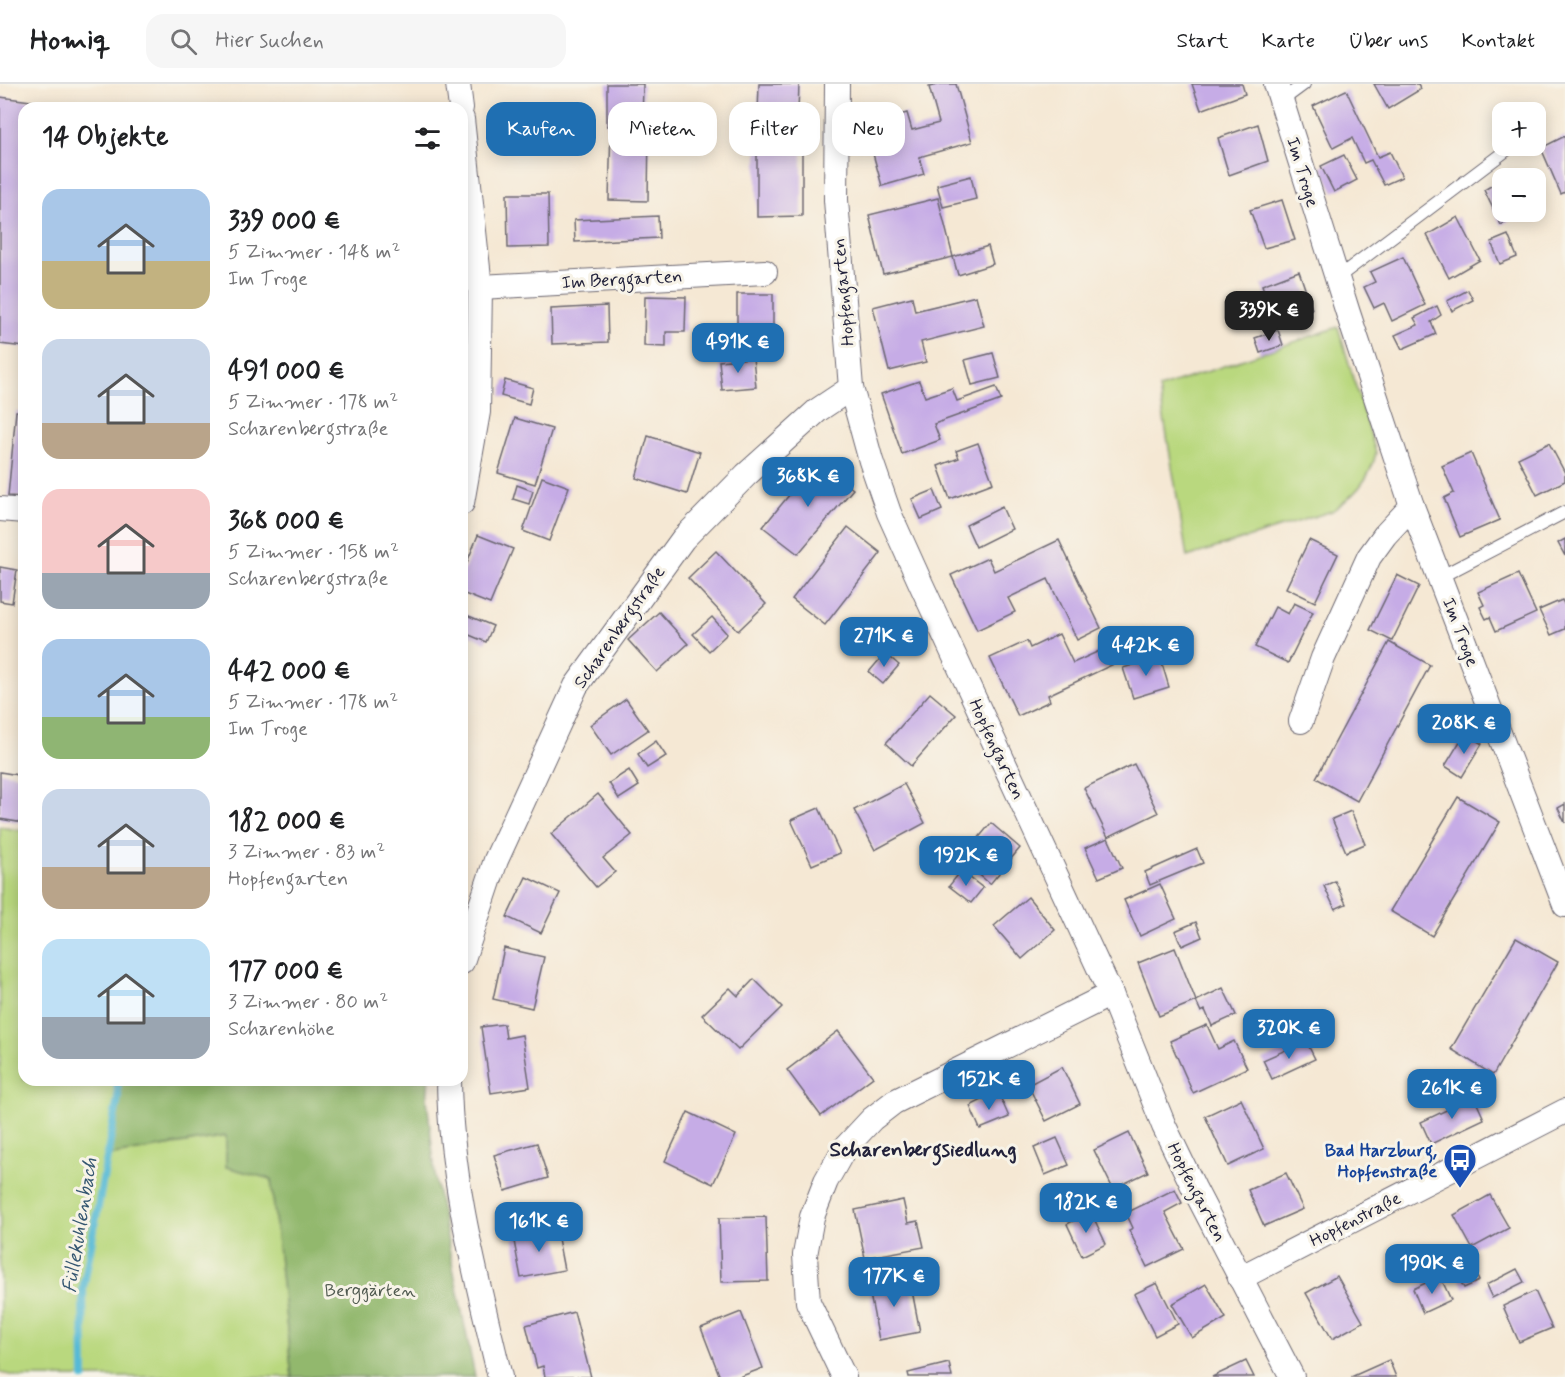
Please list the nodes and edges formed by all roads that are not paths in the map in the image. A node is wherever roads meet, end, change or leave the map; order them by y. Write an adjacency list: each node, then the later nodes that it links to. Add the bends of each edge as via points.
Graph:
1 (458, 84): 5 (street)
2 (837, 84): 11 (street, Hopfengarten, via 836,200)
3 (1304, 84): 4 (lane, Im Troge)
4 (1278, 92): 9 (street, Im Troge)
5 (460, 102)
6 (1499, 156): 9 (lane)
7 (468, 175): 10 (street)
8 (765, 272): 10 (street, Im Berggarten)
9 (1337, 278): 13 (street, Im Troge)
10 (480, 287): 12 (street, via 478,412)
11 (851, 388): 20 (street, Scharenbergstraße, via 810,418 746,475 683,539 576,686 496,860); 21 (street, Hopfengarten, via 890,513)
12 (468, 469)
13 (1412, 506): 17 (street, Im Troge); 18 (street, via 1368,557 1323,658)
14 (0, 509): 15 (street)
15 (18, 510)
16 (1565, 512): 17 (lane, Im Troge)
17 (1440, 577): 19 (street, Im Troge)
18 (1301, 721)
19 (1563, 894)
20 (468, 944)
21 (1111, 994): 24 (street, Hopfengarten, via 1164,1126); 26 (street, via 894,1102 844,1149 812,1217 805,1255 808,1302)
22 (449, 1086): 25 (street, via 449,1124 466,1233)
23 (1565, 1111): 24 (street, Hopfenstraße)
24 (1240, 1278): 27 (street, Hopfengarten)
25 (500, 1377)
26 (844, 1377)
27 (1292, 1377)

